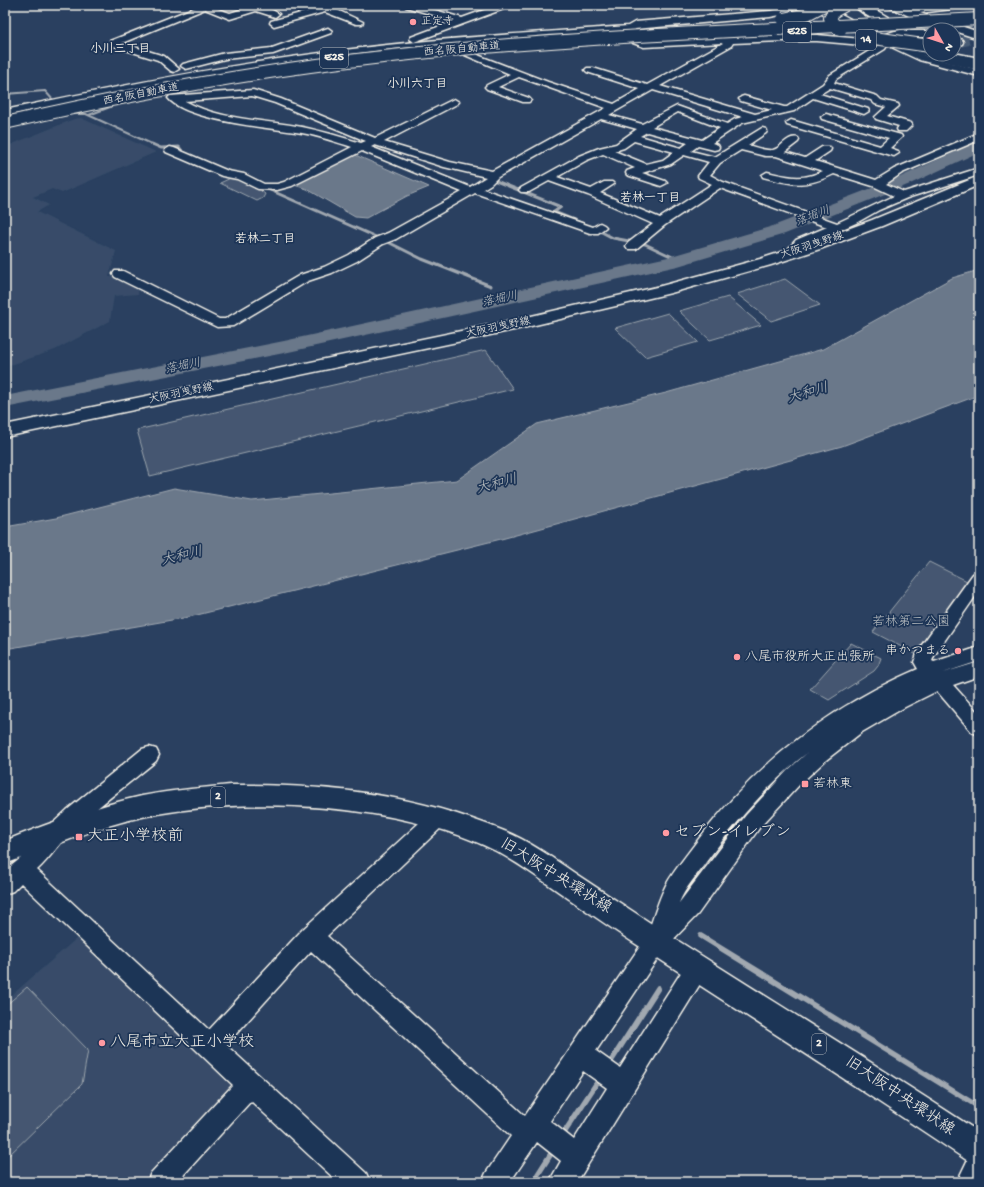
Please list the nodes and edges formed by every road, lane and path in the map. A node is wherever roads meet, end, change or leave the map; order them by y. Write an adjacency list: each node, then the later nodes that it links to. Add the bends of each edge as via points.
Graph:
1 (208, 5): 13 (street, via 209,8 230,16 256,8); 49 (street, via 113,43 161,58)
2 (341, 5): 12 (street)
3 (409, 5): 18 (street)
4 (506, 5): 18 (street)
5 (817, 5): 16 (street, via 781,13); 35 (main road, via 848,24)
6 (824, 5): 26 (highway, bridge, via 807,14 784,19)
7 (845, 5): 42 (highway, 14, bridge, via 834,11 830,18 842,31 872,41)
8 (859, 5): 29 (highway, via 901,29)
9 (880, 5): 15 (highway)
10 (893, 5): 15 (highway)
11 (959, 5): 15 (highway)
12 (326, 9): 19 (street); 22 (street)
13 (274, 14)
14 (979, 15): 15 (highway)
15 (919, 18): 17 (highway, bridge); 20 (highway); 21 (highway); 23 (highway, 西名阪自動車道 / E25, bridge); 26 (highway, 西名阪自動車道 / E25); 30 (highway, E25)
16 (707, 20): 24 (street, via 635,25); 34 (street)
17 (979, 20): 23 (highway, E25, bridge)
18 (463, 21): 40 (street)
19 (359, 22)
20 (925, 22)
21 (930, 22)
22 (274, 23)
23 (862, 25): 26 (highway, 西名阪自動車道 / E25, bridge)
24 (630, 28): 32 (street); 33 (street)
25 (328, 31): 49 (street, via 273,51 225,56)
26 (665, 33): 38 (highway, E25, bridge, via 826,33); 65 (highway, 西名阪自動車道 / E25, via 495,41 308,61 110,94); 70 (highway, 西名阪自動車道 / E25, bridge, via 495,46 309,67 114,100)
27 (962, 33): 31 (highway)
28 (922, 34): 35 (street, via 891,34)
29 (922, 36)
30 (979, 36)
31 (979, 40)
32 (460, 41): 40 (street); 44 (street)
33 (636, 41): 34 (street, via 644,44); 44 (street)
34 (726, 41): 35 (street, via 799,38 873,43); 55 (street, via 728,44)
35 (885, 41): 48 (main road); 51 (street, via 922,58); 54 (street, via 882,47 832,77)
36 (962, 44): 37 (highway)
37 (979, 44)
38 (922, 45)
39 (962, 46): 43 (highway)
40 (394, 47): 53 (street)
41 (962, 48): 45 (highway)
42 (922, 50)
43 (979, 52)
44 (468, 53): 52 (street); 57 (street, via 314,70)
45 (979, 56)
46 (962, 59): 47 (highway)
47 (979, 62)
48 (979, 67)
49 (174, 69): 53 (street, via 143,79)
50 (590, 70): 55 (street)
51 (979, 73)
52 (518, 74): 59 (street, via 490,87); 61 (street)
53 (150, 83): 57 (street); 64 (street)
54 (828, 84): 56 (street); 75 (street, via 894,106 880,117 907,125)
55 (649, 87): 61 (street); 67 (street)
56 (812, 95): 62 (street, via 790,109); 63 (street)
57 (168, 96): 69 (street, via 184,98 253,93); 71 (street); 76 (street, via 207,114)
58 (744, 99): 62 (street)
59 (526, 100)
60 (454, 102): 82 (street)
61 (616, 108): 66 (street)
62 (783, 110): 67 (street); 81 (street, via 801,116 790,124)
63 (864, 111)
64 (5, 113)
65 (5, 116)
66 (602, 116): 72 (street); 99 (street)
67 (754, 117): 73 (street, via 739,121)
68 (826, 117): 74 (street)
69 (325, 121): 76 (street); 82 (street)
70 (5, 123)
71 (5, 127)
72 (644, 127): 73 (street, via 677,108); 79 (street); 83 (street)
73 (729, 128): 83 (street)
74 (865, 128): 81 (street); 87 (street, via 897,137)
75 (902, 129)
76 (303, 130): 85 (street)
77 (762, 132): 84 (street)
78 (979, 136): 108 (street, via 897,172)
79 (632, 138): 89 (street, via 620,146); 90 (street)
80 (794, 140): 92 (street)
81 (850, 140): 87 (street)
82 (375, 142): 85 (street); 99 (street, via 448,165)
83 (700, 143): 90 (street); 91 (street)
84 (739, 146): 91 (street); 92 (street)
85 (361, 147): 88 (street, via 288,184 267,188); 109 (street)
86 (826, 148): 95 (street)
87 (883, 149): 93 (street)
88 (170, 150)
89 (603, 150): 96 (street); 102 (street)
90 (682, 152): 94 (street); 96 (street, via 667,162)
91 (729, 152): 94 (street)
92 (777, 153): 95 (street)
93 (894, 153)
94 (716, 160): 107 (street, via 703,176)
95 (806, 162): 97 (street)
96 (645, 168): 100 (street, via 631,173)
97 (832, 171): 101 (street, via 813,181 796,183); 108 (street)
98 (979, 171): 112 (street)
99 (494, 175): 109 (street)
100 (636, 175): 104 (street); 105 (street)
101 (767, 175)
102 (548, 178): 110 (street); 111 (street)
103 (979, 180): 117 (main road, 大阪羽曳野線, via 850,234)
104 (625, 182)
105 (661, 183)
106 (608, 184): 111 (street)
107 (719, 184): 113 (street); 114 (street)
108 (877, 184): 112 (street)
109 (472, 190): 115 (street); 118 (street, via 392,236 378,241 353,258 304,278 228,323 217,323)
110 (525, 190)
111 (592, 193): 113 (street)
112 (902, 196): 114 (street)
113 (661, 223): 116 (street)
114 (832, 225): 117 (street, via 800,243)
115 (597, 229)
116 (634, 244)
117 (790, 254): 119 (main road, 大阪羽曳野線, via 659,291 542,318)
118 (119, 274)
119 (5, 431)
120 (979, 578): 123 (street, via 925,654 923,662)
121 (979, 654): 123 (street)
122 (979, 670): 123 (street)
123 (934, 676): 124 (street); 132 (street, via 868,700 821,730 738,805 709,840 674,891)
124 (979, 727)
125 (149, 755): 127 (street)
126 (437, 819): 127 (main road, 旧大阪中央環状線 / 2, via 344,800 282,795 209,797 142,807); 131 (street); 132 (main road, 旧大阪中央環状線 / 2, via 498,840 538,863)
127 (58, 832): 128 (main road, 旧大阪中央環状線 / 2); 129 (street, via 39,855)
128 (5, 853)
129 (22, 870): 130 (street); 134 (street)
130 (5, 884)
131 (311, 936): 134 (street); 138 (street)
132 (656, 942): 133 (main road, 旧大阪中央環状線 / 2); 135 (street)
133 (697, 968): 137 (street); 139 (main road, 旧大阪中央環状線 / 2, via 820,1045)
134 (210, 1046): 136 (street)
135 (588, 1060): 137 (street); 138 (street)
136 (250, 1084): 142 (street); 143 (street)
137 (623, 1085): 140 (street)
138 (537, 1132): 140 (street); 144 (street)
139 (979, 1150)
140 (577, 1158): 145 (street)
141 (979, 1164): 146 (street)
142 (160, 1182)
143 (357, 1182)
144 (495, 1182)
145 (562, 1182)
146 (970, 1182)

